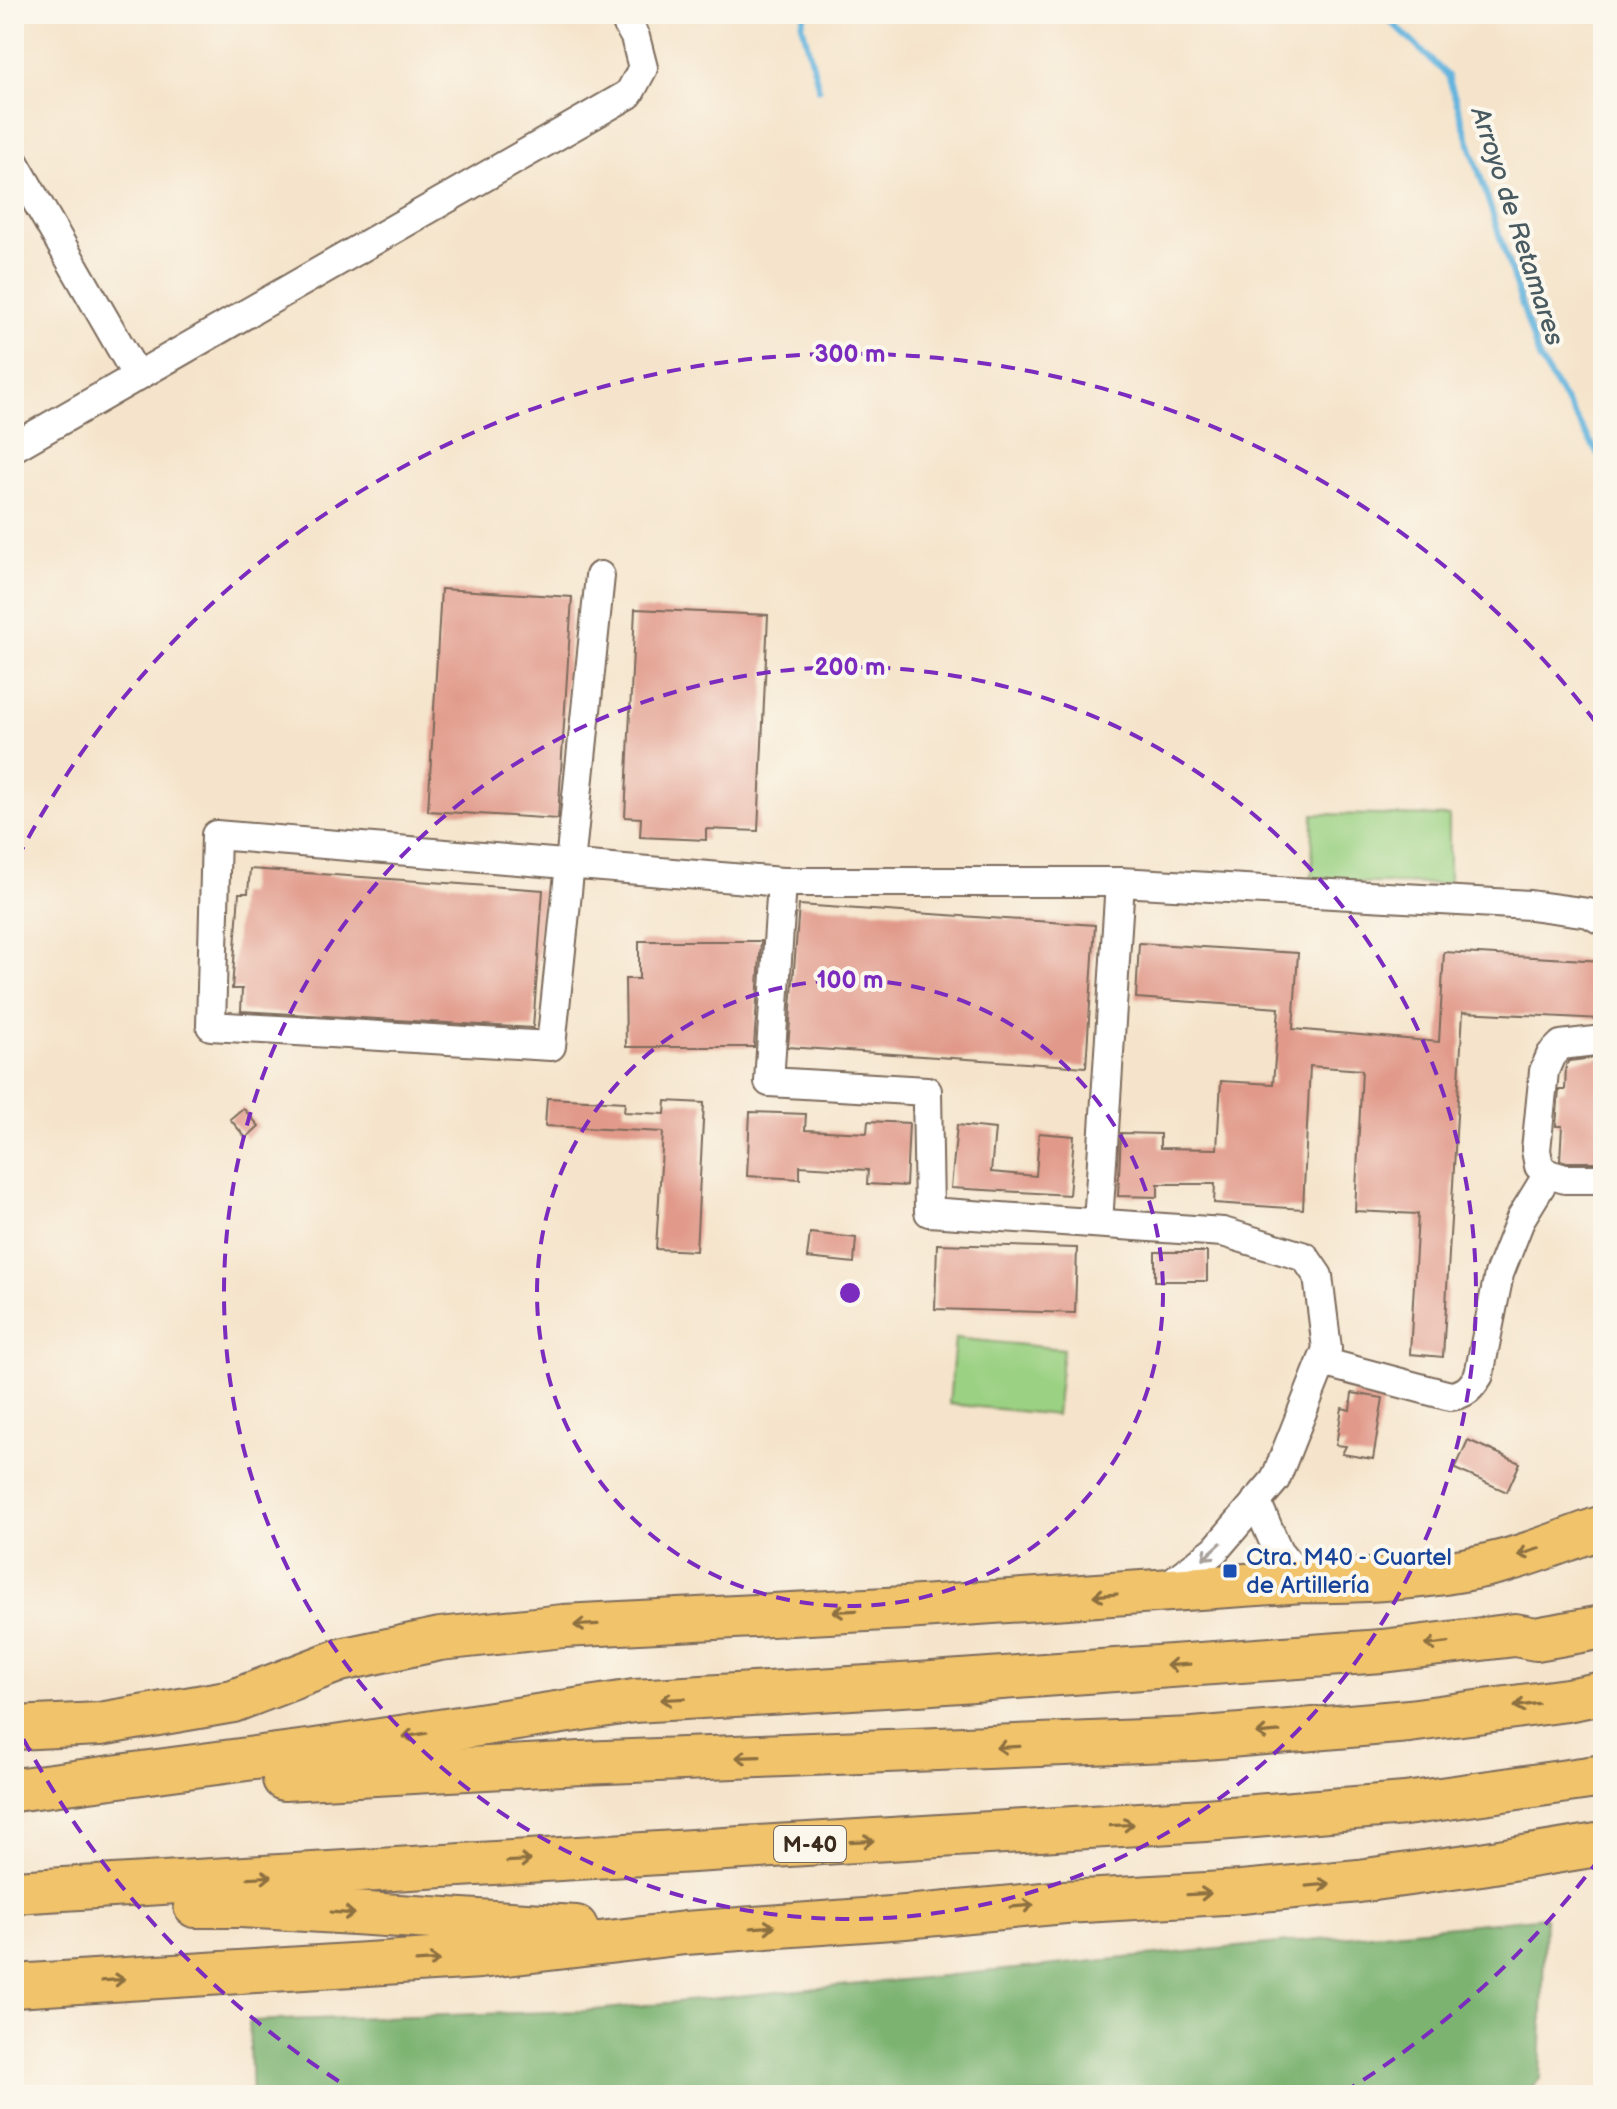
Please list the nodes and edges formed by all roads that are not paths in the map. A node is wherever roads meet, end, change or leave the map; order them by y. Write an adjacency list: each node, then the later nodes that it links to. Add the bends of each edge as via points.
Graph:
1 (622, 14): 3 (lane, via 643,68 629,94)
2 (14, 162): 3 (lane)
3 (137, 376): 4 (lane)
4 (14, 447)
5 (600, 576): 6 (lane)
6 (570, 864): 6 (lane, via 216,835 211,1026 551,1046); 7 (lane)
7 (782, 882): 8 (lane); 13 (lane, via 769,1082 927,1091 929,1212)
8 (1120, 882): 9 (lane, via 1530,905 1589,913); 13 (lane)
9 (1603, 921)
10 (1603, 1040): 11 (lane, via 1561,1045 1544,1071 1536,1150 1539,1166)
11 (1548, 1174): 12 (lane); 14 (lane, via 1521,1218 1499,1274 1479,1375 1472,1387 1450,1396)
12 (1603, 1179)
13 (1098, 1223): 14 (lane, via 1223,1232 1305,1257 1318,1276 1327,1349)
14 (1322, 1362): 15 (lane, via 1275,1480)
15 (1256, 1501): 17 (lane, via 1278,1551); 18 (lane, one-way to 18, via 1215,1550)
16 (1603, 1527): 17 (highway, one-way to 17, via 1504,1561 1434,1574)
17 (1303, 1581): 18 (highway)
18 (1159, 1592): 23 (highway, one-way to 23, via 563,1626 440,1639 340,1660 233,1701 100,1724)
19 (1603, 1610): 21 (highway, via 1533,1621)
20 (1603, 1627): 21 (highway, via 1536,1639)
21 (1515, 1635): 25 (highway, one-way to 25, via 1382,1651 634,1701)
22 (1603, 1693): 25 (highway, one-way to 25, via 1409,1721 1193,1739)
23 (14, 1728)
24 (1603, 1776): 27 (highway, M-40, one-way to 24, via 1205,1820 1405,1804)
25 (14, 1791)
26 (1603, 1844): 29 (highway, one-way to 26, via 1359,1881)
27 (14, 1892)
28 (14, 1899): 29 (highway, one-way to 29, via 59,1907 241,1906)
29 (685, 1933): 30 (highway, one-way to 29, via 480,1957)
30 (21, 1993)

